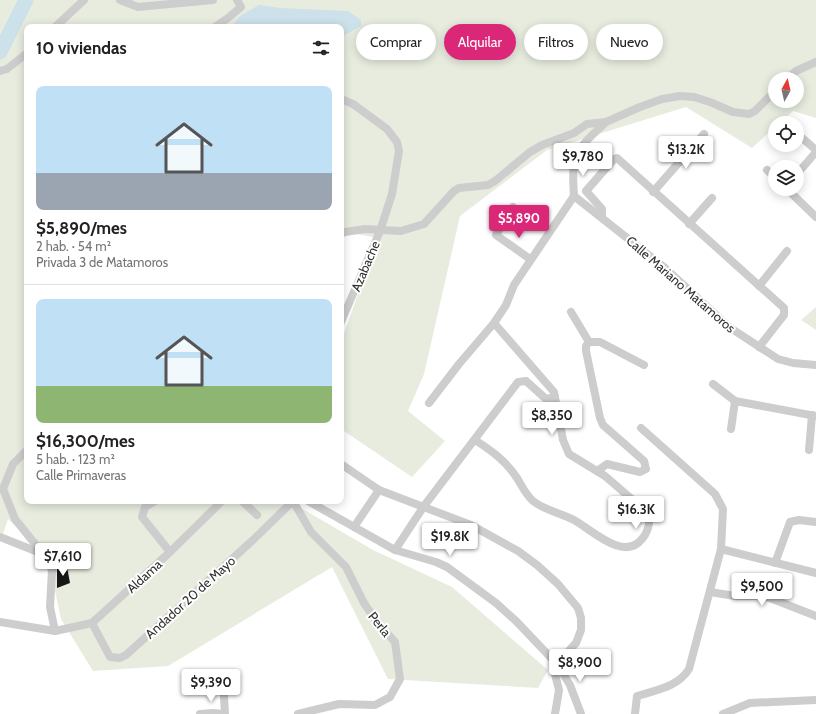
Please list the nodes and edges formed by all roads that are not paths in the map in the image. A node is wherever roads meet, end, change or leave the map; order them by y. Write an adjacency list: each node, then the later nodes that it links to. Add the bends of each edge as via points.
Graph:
1 (84, 0): 5 (street)
2 (120, 0): 3 (street, via 138,7)
3 (213, 0)
4 (237, 0): 6 (street, via 241,7)
5 (58, 24)
6 (219, 24)
7 (24, 55): 9 (street)
8 (816, 62): 10 (street)
9 (0, 71)
10 (795, 72)
11 (768, 99): 13 (street, via 748,114 733,112 694,97 680,96 647,104)
12 (344, 101): 26 (street, Azabache, via 353,104 387,129 397,142 399,151 396,174)
13 (606, 122): 19 (street, via 575,156); 26 (street, via 587,124 542,145 495,182 459,188 424,224 401,231)
14 (704, 134): 18 (street)
15 (804, 139): 16 (street)
16 (816, 151): 17 (street)
17 (804, 166)
18 (653, 192): 23 (street, via 617,158 614,159 586,191 602,209); 25 (street)
19 (574, 196): 23 (street, Calle Mariano Matamoros); 29 (street)
20 (794, 196): 24 (street)
21 (712, 198): 25 (street)
22 (512, 207): 29 (street, via 496,235)
23 (602, 217): 35 (street, Calle Mariano Matamoros, via 665,268 721,322)
24 (816, 217)
25 (689, 224): 30 (street)
26 (380, 231): 27 (street, via 365,229); 31 (street, Azabache)
27 (344, 233)
28 (786, 251): 30 (street)
29 (530, 259): 33 (street)
30 (759, 286): 35 (street, via 785,311)
31 (344, 308)
32 (571, 312): 34 (street)
33 (494, 322): 39 (street, via 554,392); 41 (street)
34 (588, 342): 37 (street, via 600,342); 49 (street, via 586,350 603,425 644,461 646,470 640,472 607,464)
35 (759, 347): 36 (street, Calle Mariano Matamoros, via 778,359)
36 (816, 364)
37 (644, 365)
38 (713, 384): 40 (street)
39 (555, 397): 45 (street, via 546,399 526,381 521,381); 49 (street, via 565,448 569,454)
40 (735, 401): 42 (street); 44 (street)
41 (429, 403)
42 (814, 416): 46 (street)
43 (641, 428): 62 (street, via 715,494 724,509)
44 (730, 429)
45 (475, 440): 49 (street, via 506,462 533,501 575,521 616,546 630,547 640,542 647,533 650,514); 57 (street)
46 (809, 450)
47 (24, 453): 65 (street, via 13,464 3,489 15,518)
48 (344, 466): 50 (street)
49 (597, 471)
50 (379, 490): 57 (street); 60 (street)
51 (150, 504): 64 (street, via 145,507 142,517)
52 (219, 504): 64 (street, Aldama)
53 (245, 504): 58 (street)
54 (290, 504): 71 (street, Andador 20 de Mayo, via 126,655 120,658 110,657)
55 (295, 504): 78 (street, Perla, via 311,532 346,567 364,604 395,642 400,679 390,697 375,705 339,704)
56 (313, 504): 60 (street)
57 (424, 506): 63 (street); 73 (street, via 471,525 518,551 558,584 578,608 581,630 576,643)
58 (257, 515)
59 (816, 522): 66 (street, via 790,522)
60 (354, 527): 63 (street)
61 (0, 537): 65 (street)
62 (721, 549): 66 (street); 68 (street)
63 (395, 550): 73 (street, via 447,567 496,603)
64 (170, 552): 71 (street, Aldama)
65 (44, 554): 72 (street, via 52,570 50,607)
66 (774, 563): 67 (street)
67 (816, 573)
68 (710, 592): 69 (street, via 735,596 763,596); 81 (street, via 689,669 684,677 670,686 637,696)
69 (816, 616)
70 (0, 622): 72 (street)
71 (92, 623): 72 (street)
72 (55, 631)
73 (557, 664): 79 (street, via 554,670 559,695); 80 (street, via 570,685)
74 (223, 679): 77 (street)
75 (816, 700): 82 (street, via 750,703)
76 (200, 714): 77 (street)
77 (224, 714)
78 (298, 714)
79 (555, 714)
80 (581, 714)
81 (635, 714)
82 (723, 714)

